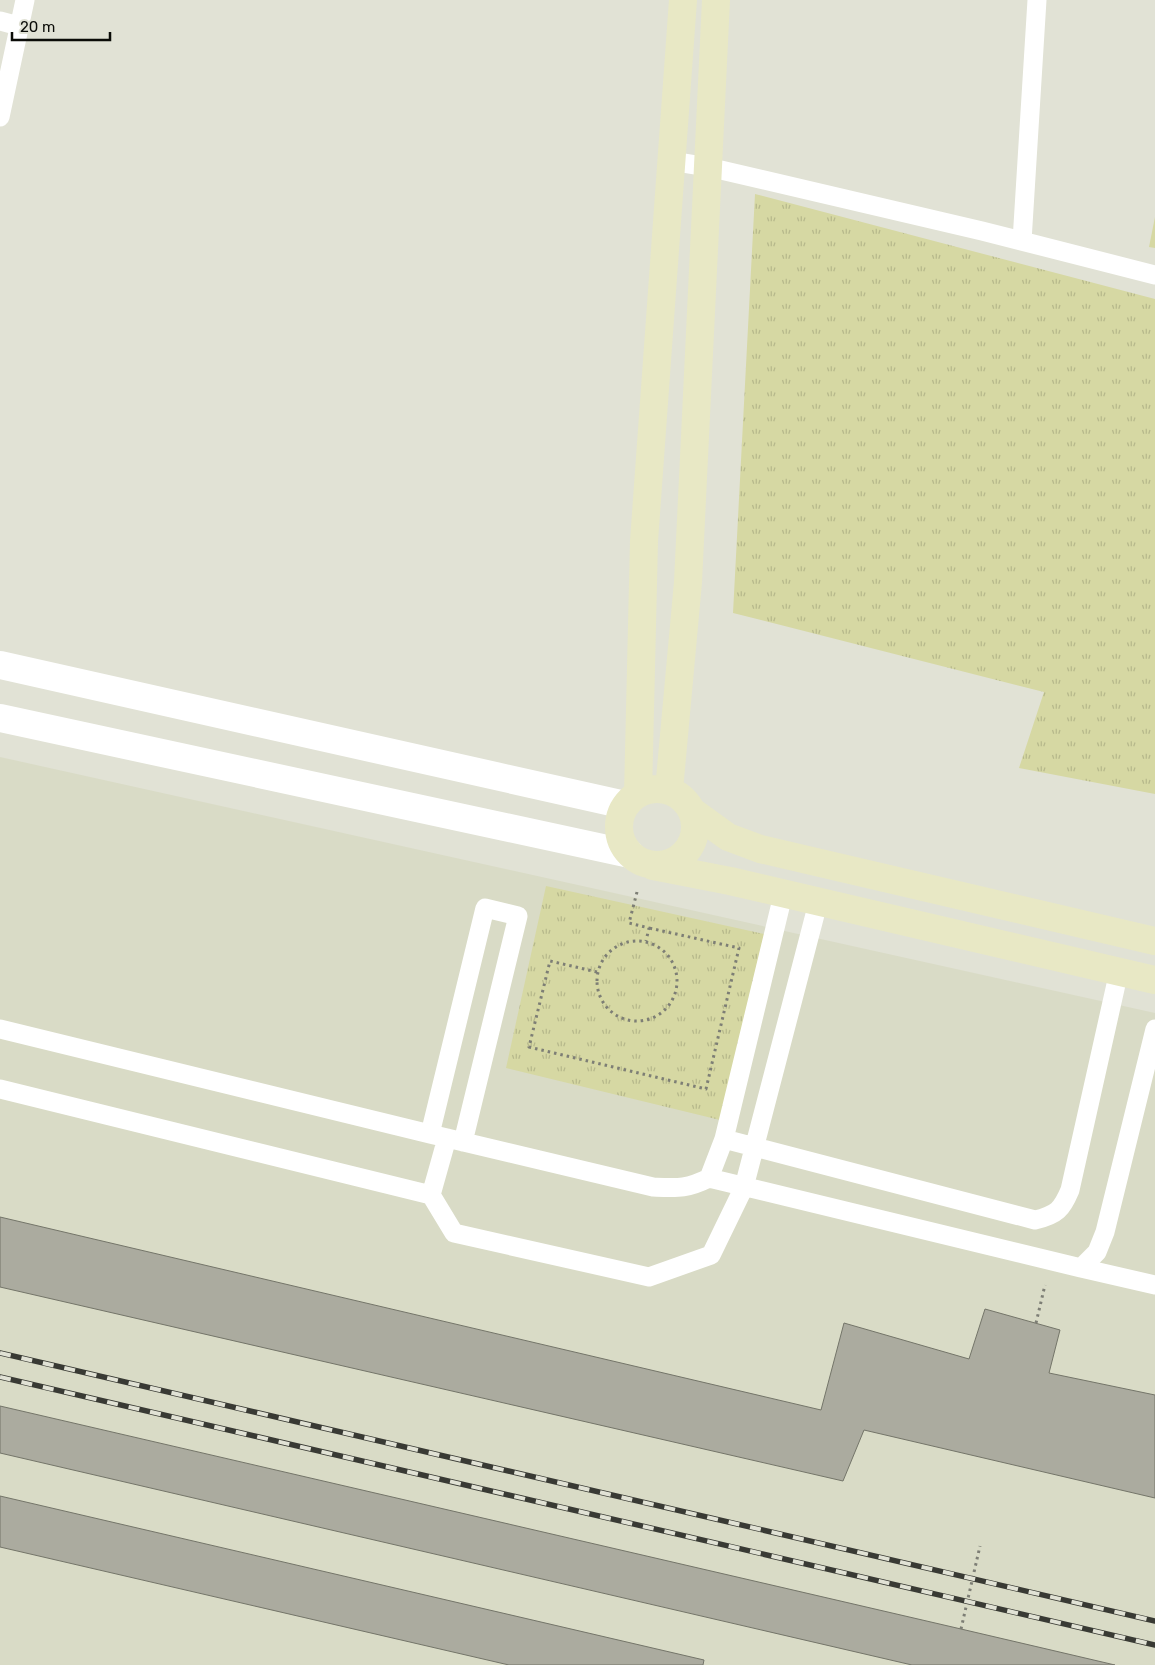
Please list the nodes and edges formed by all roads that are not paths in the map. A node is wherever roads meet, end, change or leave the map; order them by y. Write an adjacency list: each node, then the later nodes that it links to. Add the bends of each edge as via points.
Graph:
1 (25, 0): 6 (lane)
2 (683, 0): 8 (main road)
3 (716, 0): 9 (main road)
4 (1037, 0): 10 (lane)
5 (0, 21): 6 (lane)
6 (19, 26): 7 (lane)
7 (0, 117)
8 (671, 161): 9 (lane); 15 (main road, via 644,541)
9 (708, 167): 10 (lane); 14 (main road, via 688,582)
10 (1022, 241): 11 (lane)
11 (1155, 275)
12 (0, 665): 15 (street)
13 (0, 718): 17 (street)
14 (669, 790): 15 (main road, via 653,789); 16 (main road, via 683,798)
15 (632, 799): 17 (main road, via 619,820 619,835 626,850)
16 (692, 812): 17 (main road, via 696,827 692,843 683,856 669,864); 20 (main road, via 728,837 760,849)
17 (643, 861): 18 (main road)
18 (783, 895): 19 (main road); 27 (lane)
19 (818, 902): 21 (main road); 28 (lane)
20 (1155, 941)
21 (1119, 971): 22 (main road); 28 (lane, via 1070,1190 1062,1207 1049,1217 1035,1220 1018,1216)
22 (1155, 980)
23 (0, 1029): 26 (lane)
24 (1155, 1030): 32 (lane, via 1106,1232 1096,1252)
25 (0, 1089): 31 (lane)
26 (447, 1138): 26 (lane, via 518,916 485,908); 29 (lane, via 653,1186 693,1186); 31 (lane)
27 (724, 1139): 28 (lane); 29 (lane)
28 (754, 1147): 30 (lane)
29 (709, 1178): 30 (lane)
30 (744, 1187): 31 (lane, via 711,1255 649,1277 454,1233); 32 (lane)
31 (431, 1195)
32 (1081, 1268): 33 (lane)
33 (1155, 1285)

